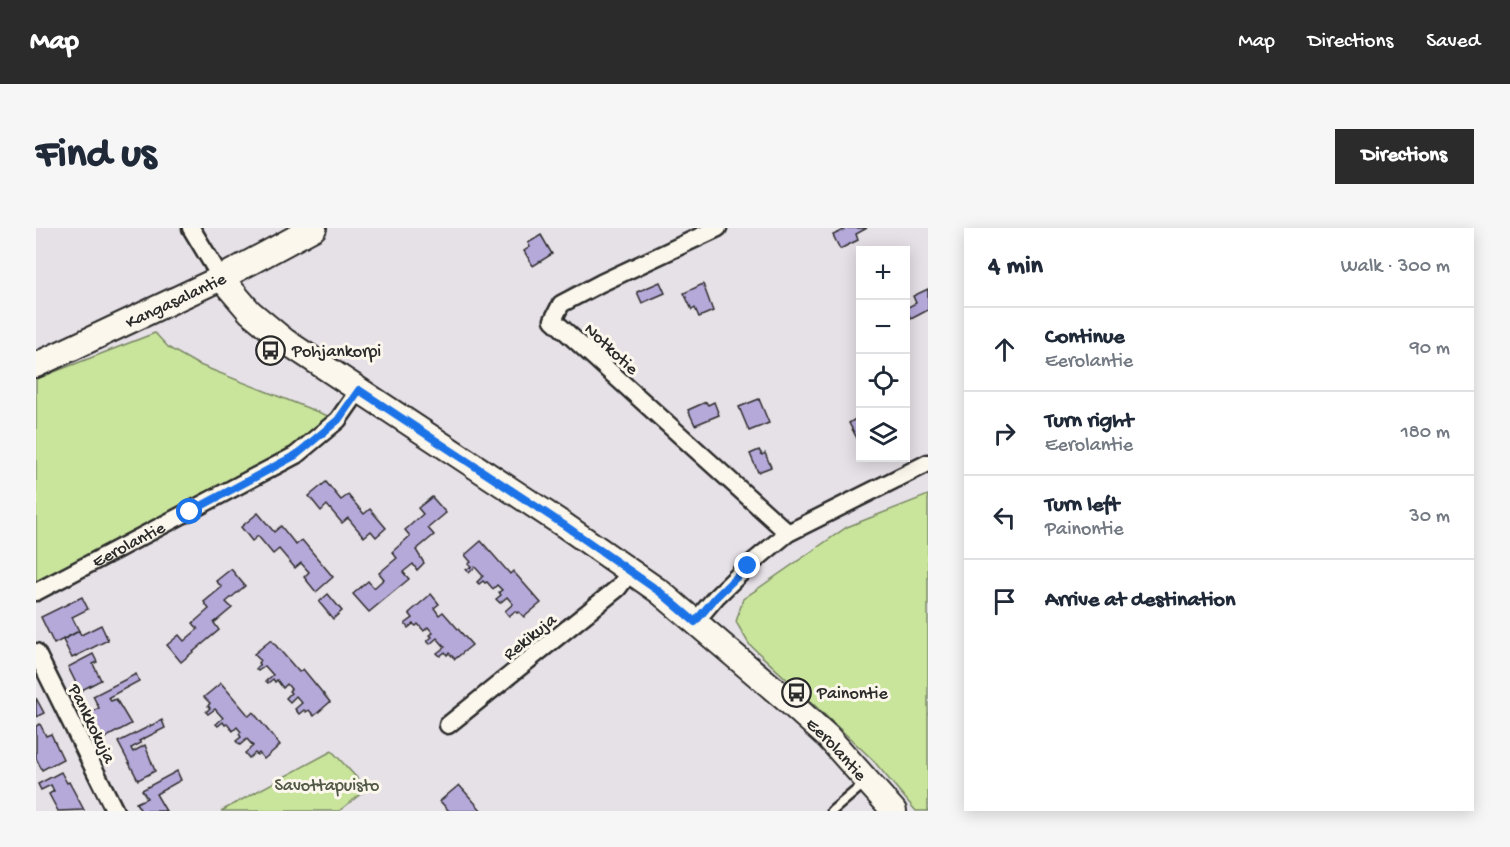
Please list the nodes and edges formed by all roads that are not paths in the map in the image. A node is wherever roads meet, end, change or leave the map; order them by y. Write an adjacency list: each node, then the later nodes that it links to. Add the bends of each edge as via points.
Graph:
1 (191, 228): 4 (street)
2 (314, 228): 4 (street, Kangasalantie)
3 (718, 228): 8 (street, Notkotie, via 561,304 553,320)
4 (221, 278): 5 (street, Kangasalantie); 6 (street, via 250,312)
5 (36, 365)
6 (359, 390): 9 (street, Eerolantie); 10 (street, Eerolantie, via 338,420 296,455)
7 (928, 463): 8 (street)
8 (788, 533): 11 (street, via 748,566)
9 (630, 572): 11 (street, Eerolantie); 13 (street, Rekikuja, via 618,588)
10 (36, 592)
11 (695, 622): 14 (street, Eerolantie, via 828,737)
12 (36, 652): 15 (street, Pankkokuja)
13 (448, 725)
14 (868, 781): 16 (lane); 17 (street, Eerolantie)
15 (115, 811)
16 (832, 811)
17 (894, 811)

